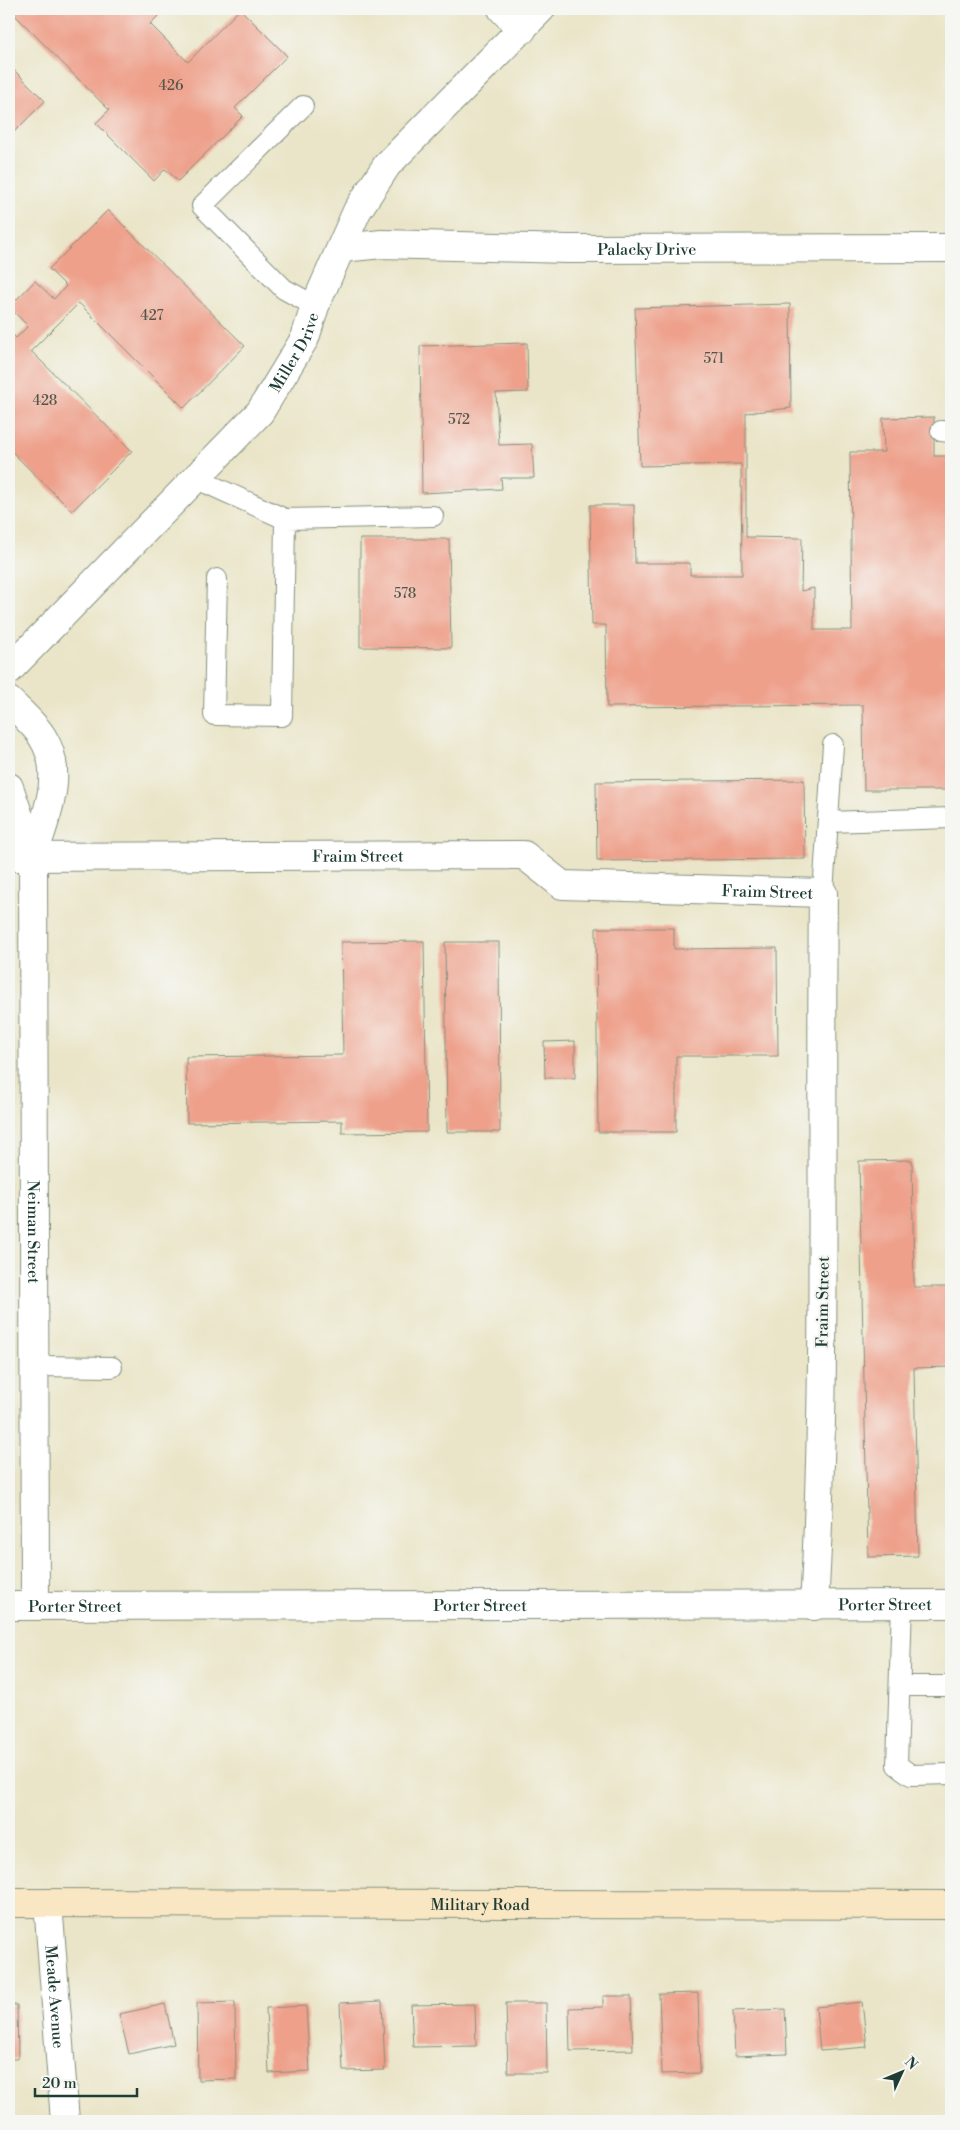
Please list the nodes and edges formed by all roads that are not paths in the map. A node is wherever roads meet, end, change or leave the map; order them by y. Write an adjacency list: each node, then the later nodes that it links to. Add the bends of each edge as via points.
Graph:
1 (502, 9): 3 (street)
2 (541, 9): 3 (street, Miller Drive)
3 (522, 30): 5 (street, Miller Drive, via 387,165 357,211)
4 (303, 106): 7 (lane, via 202,206 284,290)
5 (342, 248): 6 (street, Palacky Drive, via 382,244 567,249); 7 (street, Miller Drive)
6 (951, 248)
7 (315, 306): 8 (street, Miller Drive, via 305,338 260,412)
8 (195, 478): 10 (lane); 12 (street, Miller Drive)
9 (434, 516): 10 (lane)
10 (284, 519): 11 (lane, via 282,716 214,715)
11 (217, 580)
12 (9, 670)
13 (9, 701): 18 (street, Neiman Street, via 42,736 52,757 54,788)
14 (833, 745): 17 (lane)
15 (9, 787): 18 (street, Neiman Street)
16 (951, 818): 17 (lane)
17 (828, 822): 19 (lane)
18 (21, 857): 19 (street, Fraim Street, via 524,855 562,886); 20 (street, Neiman Street)
19 (823, 893): 25 (street, Fraim Street, via 823,1264)
20 (36, 1366): 21 (lane); 24 (street, Neiman Street)
21 (112, 1368)
22 (902, 1603): 23 (street, Porter Street); 25 (street, Porter Street); 26 (lane)
23 (951, 1604)
24 (22, 1606): 25 (street, Porter Street)
25 (814, 1606)
26 (900, 1686): 27 (lane); 28 (lane, via 897,1765 911,1775)
27 (951, 1686)
28 (951, 1774)
29 (9, 1903): 30 (street, Military Road)
30 (48, 1903): 31 (street, Military Road); 32 (street, Meade Avenue)
31 (951, 1905)
32 (65, 2121)

